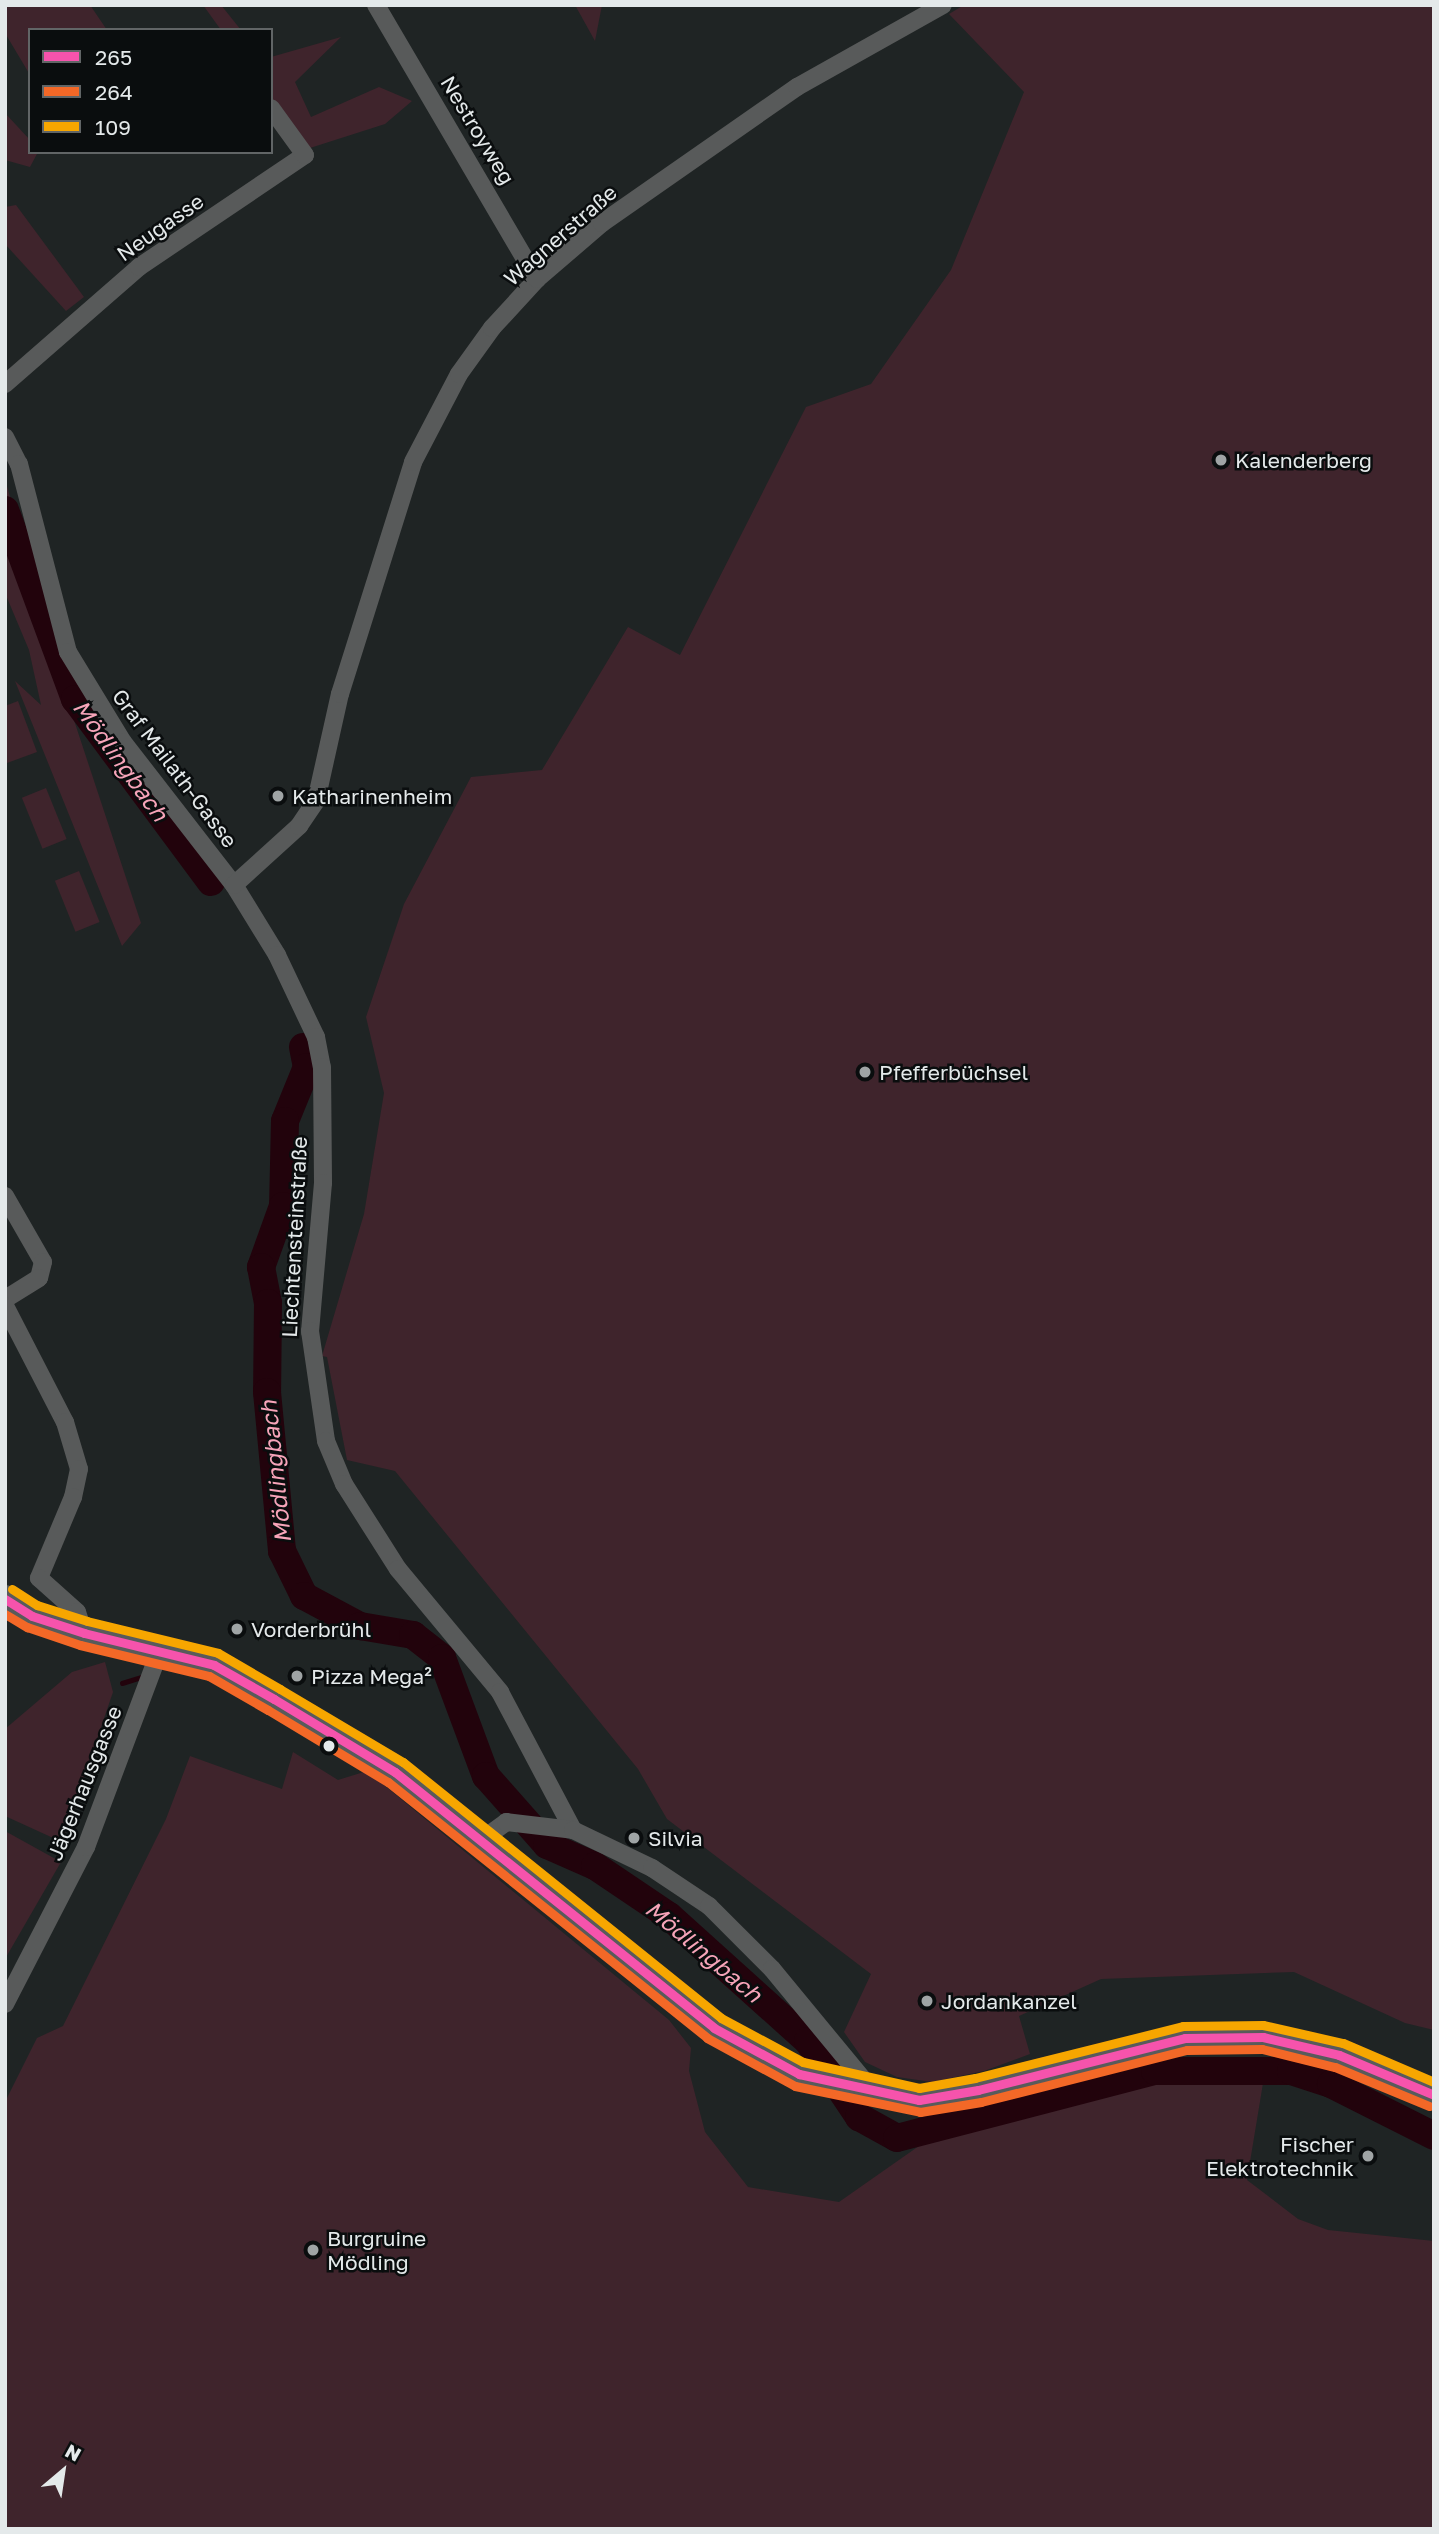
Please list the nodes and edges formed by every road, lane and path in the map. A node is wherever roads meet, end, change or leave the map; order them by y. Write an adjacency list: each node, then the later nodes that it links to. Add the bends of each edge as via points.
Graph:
1 (376, 5): 4 (street, Nestroyweg)
2 (943, 5): 4 (street, Wagnerstraße, via 797,87 602,223)
3 (273, 110): 5 (street, Neugasse, via 305,155 139,267)
4 (537, 279): 7 (street, Wagnerstraße, via 459,374 413,462 366,604 316,801 299,826)
5 (5, 384)
6 (5, 438): 7 (street, Graf Mailath-Gasse, via 19,464 68,652 123,742)
7 (234, 885): 14 (street, Liechtensteinstraße, via 307,1015 322,1067 323,1183 310,1331 326,1441 344,1484 398,1569 500,1692)
8 (5, 1196): 9 (street, via 43,1262 39,1279)
9 (5, 1299)
10 (5, 1306): 12 (street, via 65,1422 79,1469 73,1497 38,1577 77,1612)
11 (5, 1599): 12 (main road, via 32,1616)
12 (84, 1633): 13 (main road)
13 (160, 1650): 15 (main road, via 214,1665 261,1690 395,1772); 16 (street, Jägerhausgasse, via 86,1847)
14 (573, 1830): 15 (street, via 506,1822); 17 (street, via 652,1868 709,1906 772,1969)
15 (483, 1839): 17 (main road, via 714,2028 799,2074)
16 (5, 2004)
17 (866, 2091): 18 (main road, via 919,2100 978,2090 1185,2038 1263,2037 1339,2055)
18 (1434, 2095)

